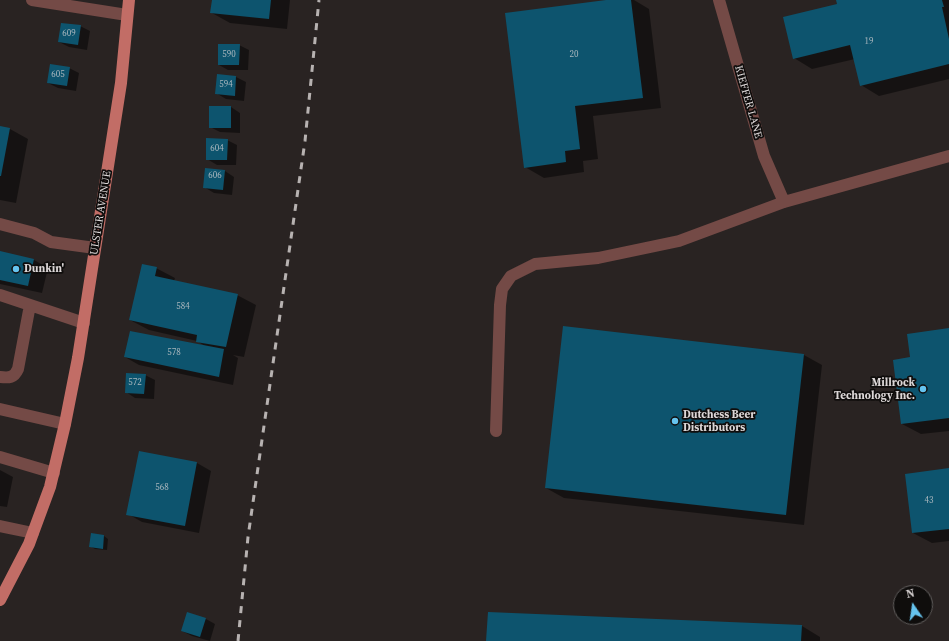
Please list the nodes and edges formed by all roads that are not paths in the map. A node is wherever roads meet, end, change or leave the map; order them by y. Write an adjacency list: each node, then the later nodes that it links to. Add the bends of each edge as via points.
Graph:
1 (32, 0): 4 (street)
2 (129, 0): 4 (main road, ULSTER AVENUE)
3 (719, 0): 6 (street, KIEFFER LANE, via 764,156)
4 (127, 15): 8 (main road, ULSTER AVENUE, via 121,83)
5 (949, 156): 6 (street)
6 (784, 202): 15 (street, via 679,241 598,258 535,264 511,276 502,289 500,305)
7 (0, 224): 8 (street, via 34,233 51,242)
8 (95, 248): 11 (main road, ULSTER AVENUE)
9 (0, 295): 10 (street)
10 (30, 305): 11 (street); 12 (street, via 16,374 10,378)
11 (84, 323): 14 (main road, ULSTER AVENUE)
12 (0, 376)
13 (0, 409): 14 (street)
14 (65, 424): 17 (main road, ULSTER AVENUE)
15 (496, 431)
16 (0, 457): 17 (street)
17 (54, 473): 19 (main road, ULSTER AVENUE)
18 (0, 526): 19 (street)
19 (33, 533): 20 (main road, ULSTER AVENUE, via 30,544)
20 (0, 600)

